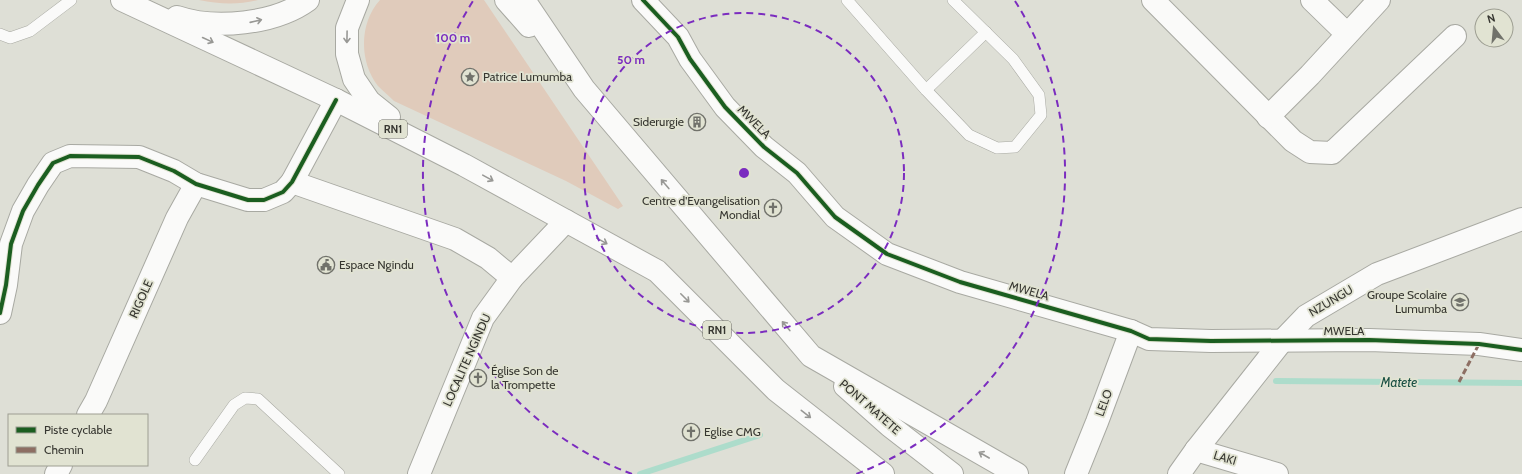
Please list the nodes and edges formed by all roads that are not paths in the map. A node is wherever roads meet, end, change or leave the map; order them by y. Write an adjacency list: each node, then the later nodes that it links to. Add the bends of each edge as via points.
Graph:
1 (71, 0): 14 (lane, via 30,31 10,38)
2 (122, 0): 3 (main road, one-way to 3, via 180,18 233,23 246,23 275,16); 19 (main road, RN1, one-way to 19)
3 (308, 0)
4 (358, 0): 21 (main road, one-way to 21, via 347,28 347,54 354,79 369,101 390,118)
5 (506, 0): 17 (main road)
6 (524, 0): 17 (main road)
7 (643, 0): 28 (main road, MWELA, via 678,37 690,59 725,107 764,146 797,173 835,217 887,254 960,282)
8 (847, 0): 18 (lane)
9 (953, 0): 13 (lane)
10 (1153, 0): 20 (main road)
11 (1312, 0): 15 (main road)
12 (1379, 0): 15 (main road)
13 (986, 32): 18 (lane); 18 (lane, via 1013,59 1039,94 1041,115 1015,147 997,148 969,135)
14 (0, 34)
15 (1347, 34): 20 (main road)
16 (1455, 36): 20 (main road, via 1332,154 1310,152 1292,141)
17 (584, 89): 31 (main road, one-way to 17)
18 (926, 90)
19 (336, 100): 21 (main road, RN1); 22 (main road)
20 (1268, 117)
21 (464, 165): 25 (main road, RN1, one-way to 25)
22 (292, 182): 23 (main road, via 283,192 264,200 248,200); 26 (main road, via 455,239 488,258)
23 (196, 184): 27 (main road, via 174,171 139,157 70,156 53,163 23,211 11,244); 32 (main road, RIGOLE, via 177,218)
24 (1522, 219): 29 (main road, NZUNGU, via 1377,274 1306,316)
25 (566, 221): 26 (main road, LOCALITE NGINDU); 37 (main road, RN1, one-way to 37, via 657,271 776,390)
26 (512, 278): 36 (main road, LOCALITE NGINDU, via 483,318)
27 (0, 313)
28 (1131, 331): 29 (main road, MWELA, via 1149,339); 40 (main road, LELO)
29 (1282, 341): 30 (main road, MWELA, via 1369,340 1480,344); 33 (main road, NZUNGU)
30 (1522, 350)
31 (811, 356): 38 (main road, PONT MATETE, via 890,426); 39 (main road, one-way to 31)
32 (89, 414)
33 (1196, 450): 41 (main road, NZUNGU); 42 (main road, LAKI)
34 (194, 460): 35 (lane, via 234,405 245,398 258,399)
35 (339, 474)
36 (419, 474)
37 (883, 474)
38 (952, 474)
39 (1017, 474)
40 (1076, 474)
41 (1179, 474)
42 (1276, 474)

